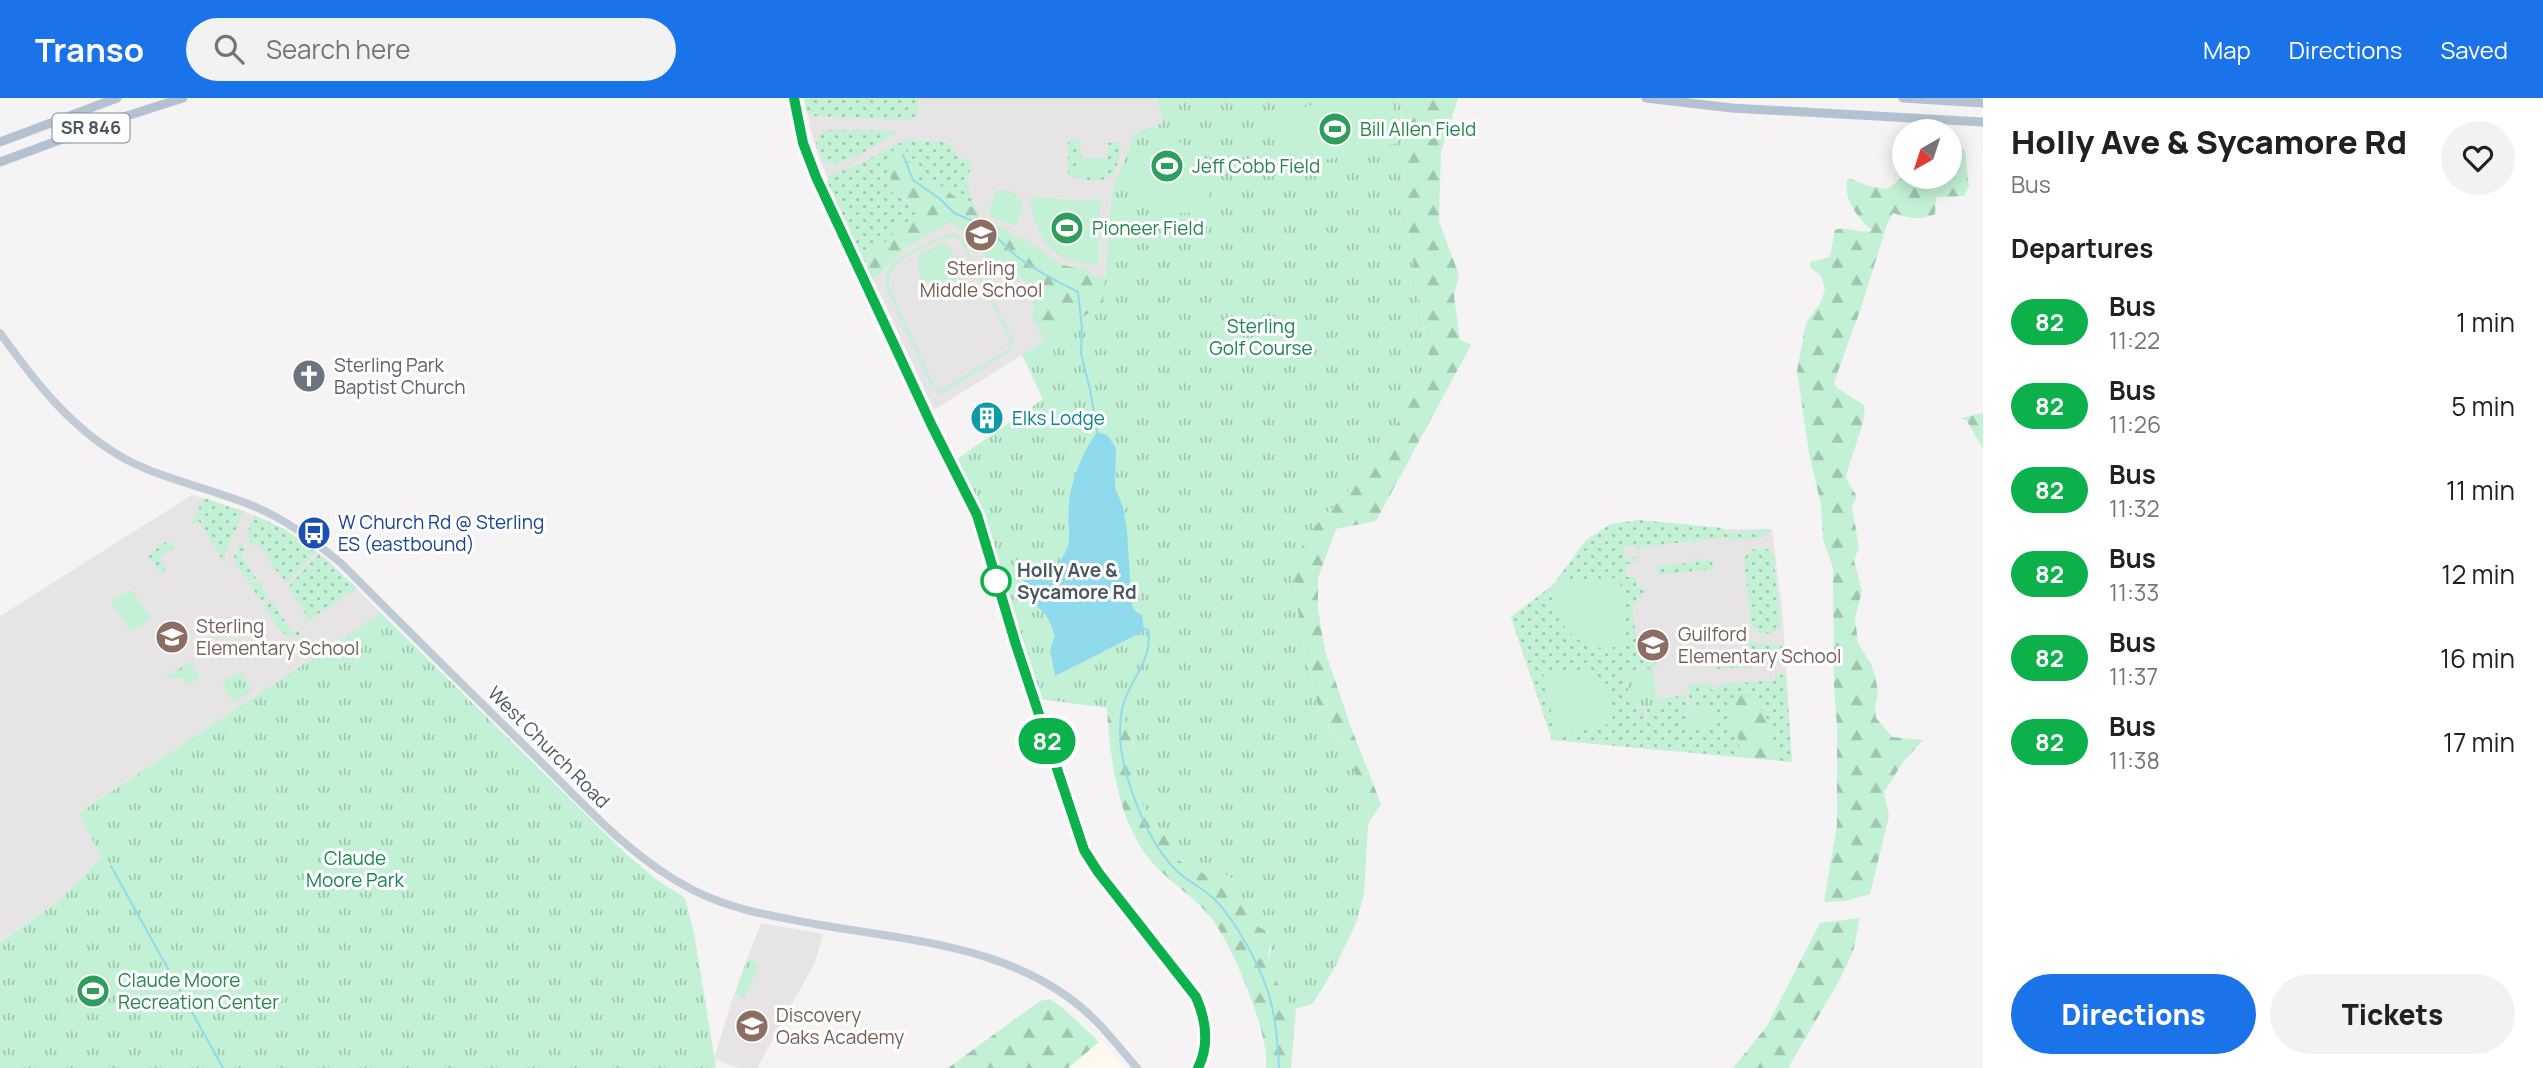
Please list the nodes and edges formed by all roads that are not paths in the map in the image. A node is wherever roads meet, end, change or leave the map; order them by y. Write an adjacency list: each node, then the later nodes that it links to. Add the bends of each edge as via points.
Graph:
1 (117, 98): 8 (main road, SR 846)
2 (183, 98): 9 (main road, SR 846)
3 (794, 98): 12 (street, via 816,177 977,515 1084,850 1196,997 1204,1015 1206,1037)
4 (1646, 98): 7 (main road, via 1732,108)
5 (1903, 98): 6 (main road)
6 (1983, 103)
7 (1983, 122)
8 (0, 142)
9 (0, 162)
10 (0, 333): 11 (main road, West Church Road, via 61,411 116,453 167,477 275,516 322,547 649,864 696,892 741,909 994,958 1070,1000 1094,1019)
11 (1137, 1068)
12 (1198, 1068)

